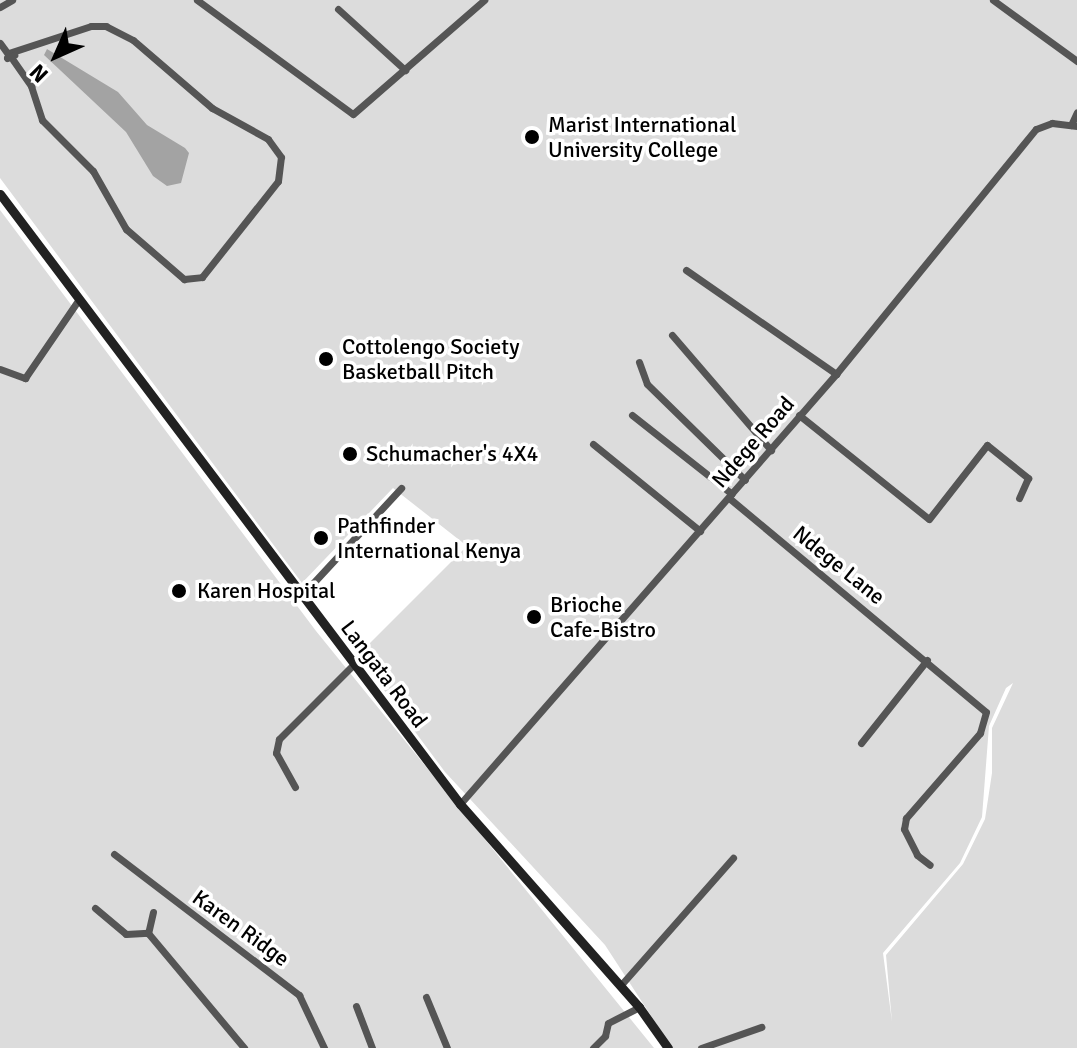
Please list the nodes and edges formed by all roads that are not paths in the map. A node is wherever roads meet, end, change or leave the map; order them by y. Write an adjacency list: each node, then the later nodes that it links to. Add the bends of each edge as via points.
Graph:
1 (12, 0): 5 (street)
2 (197, 0): 11 (street, via 349,114)
3 (484, 0): 11 (street)
4 (993, 0): 8 (street)
5 (0, 7)
6 (338, 9): 11 (street)
7 (0, 43): 9 (street)
8 (1074, 49): 10 (street)
9 (8, 58): 9 (street, via 31,86 42,120 90,166 126,229 184,279 202,277 278,181 281,157 268,139 219,112 133,40 106,26 91,26)
10 (1077, 61)
11 (405, 70)
12 (1077, 112): 13 (street)
13 (1074, 126): 20 (street, Ndege Road, via 1039,126)
14 (0, 194): 16 (main road, Langata Road)
15 (686, 270): 20 (street)
16 (79, 299): 19 (street, via 25,378); 30 (main road, Langata Road)
17 (672, 335): 24 (street)
18 (639, 362): 25 (street, via 647,384)
19 (0, 369)
20 (836, 374): 22 (street, Ndege Road)
21 (632, 415): 27 (street, Ndege Lane)
22 (799, 415): 24 (street, Ndege Road); 28 (street, via 929,519 987,445 1028,478)
23 (593, 444): 29 (street)
24 (771, 450): 25 (street, Ndege Road)
25 (745, 480): 27 (street, Ndege Road)
26 (401, 488): 30 (street)
27 (730, 496): 29 (street, Ndege Road); 31 (street, Ndege Lane)
28 (1019, 498)
29 (700, 531): 35 (street, Ndege Road)
30 (302, 595): 32 (main road, Langata Road)
31 (927, 660): 33 (street); 38 (street, Ndege Lane, via 981,704 988,717 906,818 904,829 917,855)
32 (354, 664): 34 (street, via 279,739 276,753); 35 (main road, Langata Road)
33 (861, 743)
34 (295, 787)
35 (460, 804): 42 (main road, Langata Road)
36 (114, 854): 48 (street, Karen Ridge, via 299,995)
37 (733, 858): 42 (street)
38 (930, 865)
39 (95, 908): 41 (street, via 126,934)
40 (153, 912): 41 (street)
41 (148, 933): 47 (street)
42 (620, 986): 45 (main road, Langata Road)
43 (426, 997): 50 (street)
44 (356, 1006): 49 (street)
45 (639, 1007): 51 (street, via 608,1023 605,1036); 52 (main road, Langata Road)
46 (761, 1027): 53 (street)
47 (244, 1048)
48 (324, 1048)
49 (372, 1048)
50 (447, 1048)
51 (593, 1048)
52 (668, 1048)
53 (701, 1048)

